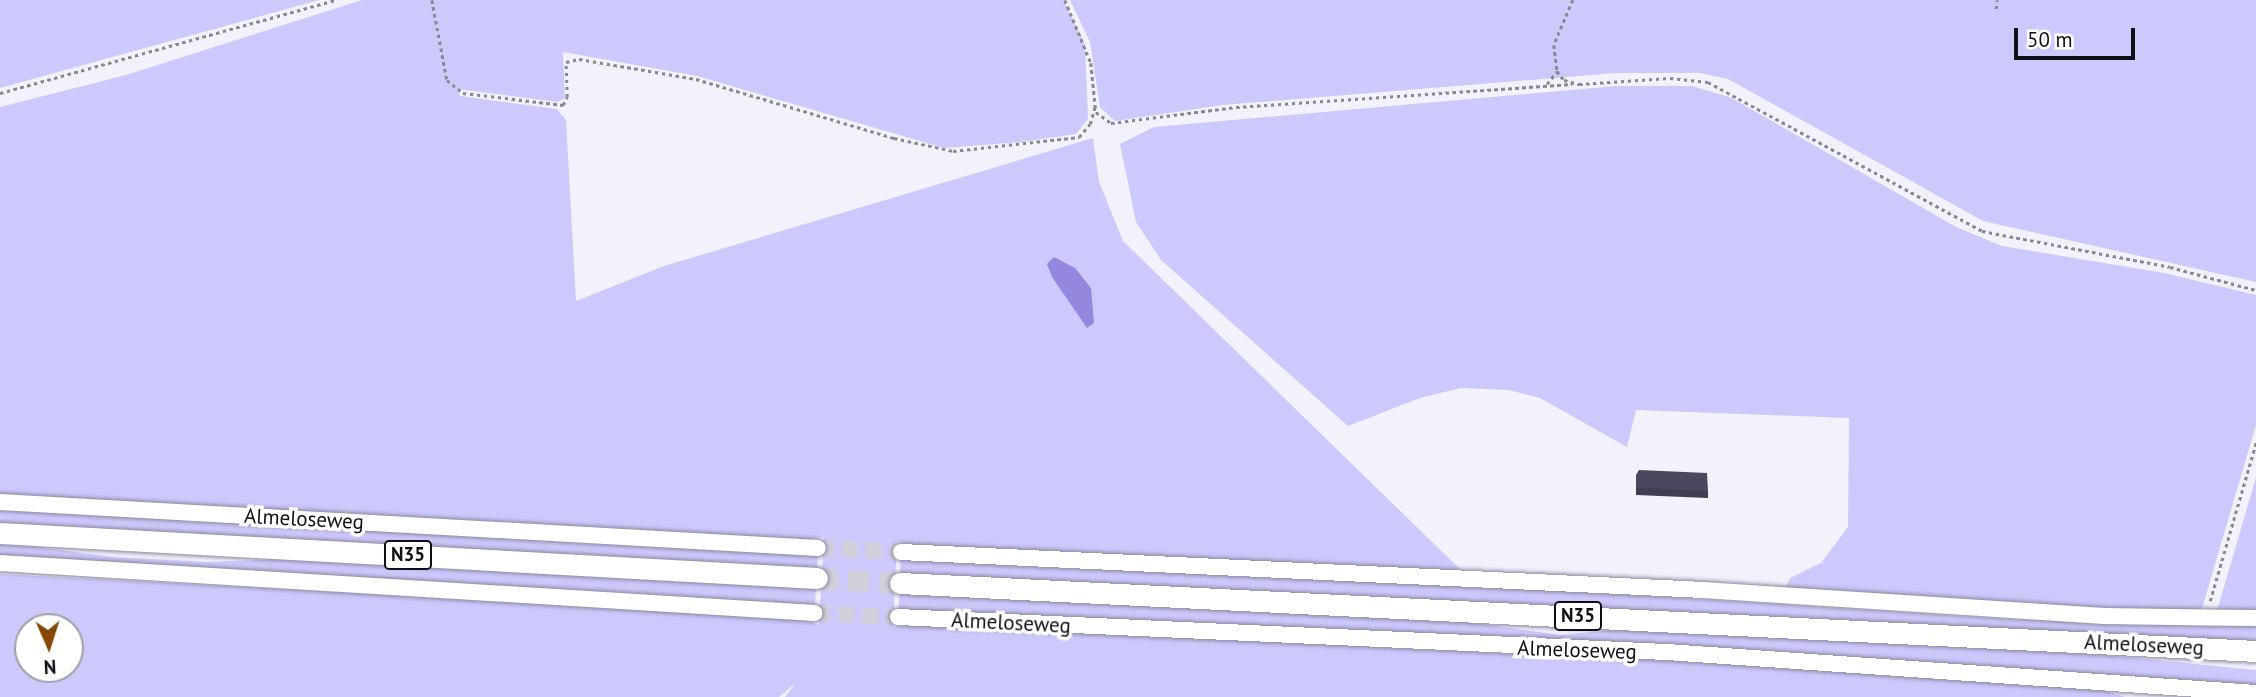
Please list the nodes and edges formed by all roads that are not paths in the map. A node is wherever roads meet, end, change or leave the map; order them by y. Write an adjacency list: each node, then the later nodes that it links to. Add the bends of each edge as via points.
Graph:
1 (0, 502): 3 (street, Almeloseweg)
2 (0, 533): 6 (main road, Almeloseweg / N35)
3 (818, 548)
4 (901, 552): 10 (street, Almeloseweg, via 1703,590 2104,616)
5 (0, 563): 8 (street)
6 (817, 578)
7 (900, 583): 11 (main road, Almeloseweg / N35)
8 (814, 613)
9 (898, 617): 12 (street, Almeloseweg, via 1667,652)
10 (2256, 618)
11 (2256, 651)
12 (2256, 693)

